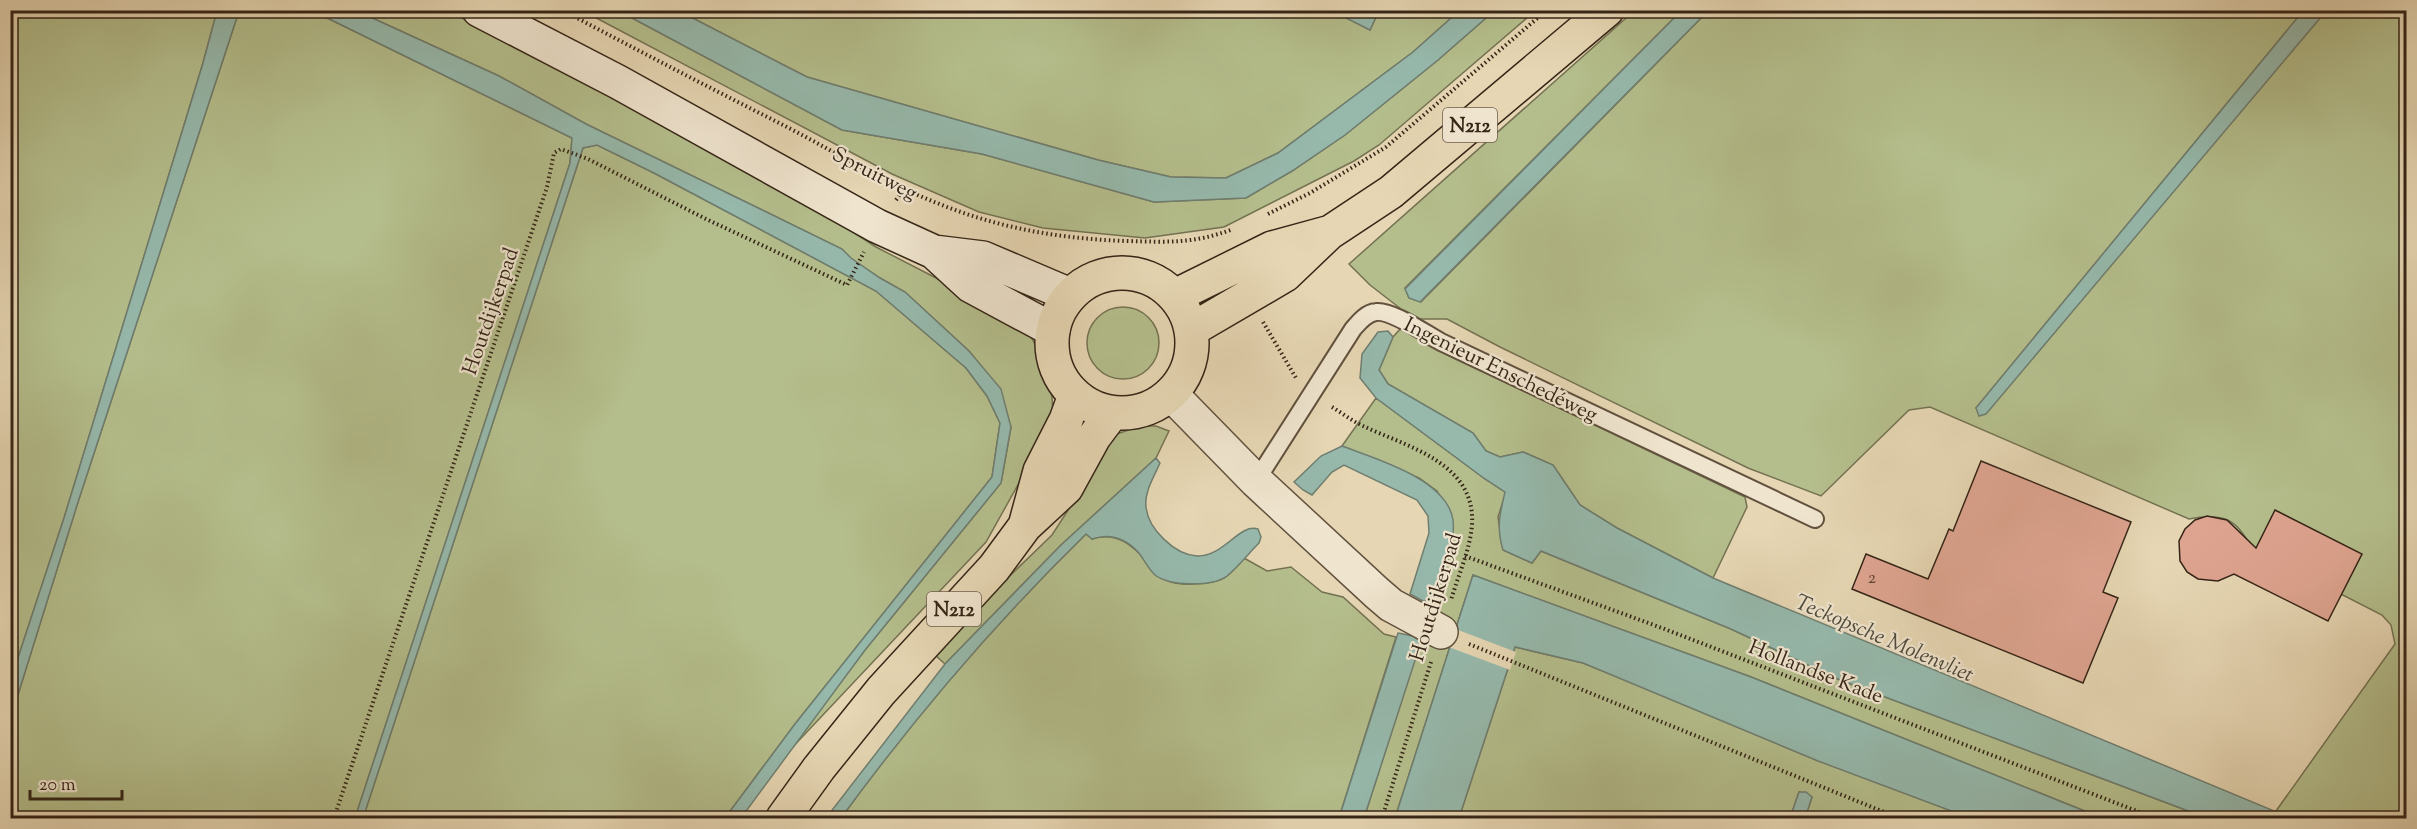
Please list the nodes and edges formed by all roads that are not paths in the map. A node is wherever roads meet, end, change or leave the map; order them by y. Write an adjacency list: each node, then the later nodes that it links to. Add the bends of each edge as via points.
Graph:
1 (479, 10): 4 (main road, Spruitweg, via 618,82 877,226)
2 (1607, 10): 3 (main road, N212, via 1391,192)
3 (1329, 233): 6 (main road, N212, via 1272,248); 8 (main road, N212, via 1285,275)
4 (934, 252): 5 (main road, Spruitweg, via 984,258); 7 (main road, Spruitweg, via 971,286)
5 (1070, 295): 6 (main road, via 1100,276 1120,272 1159,283); 7 (main road)
6 (1175, 296): 8 (main road)
7 (1053, 330): 10 (main road, via 1052,345 1059,372)
8 (1191, 330): 9 (main road, via 1192,355 1184,378)
9 (1171, 394): 11 (main road, via 1142,410); 12 (main road)
10 (1075, 395): 11 (main road); 14 (main road, N212, via 1040,471)
11 (1112, 412): 14 (main road, N212, via 1066,488)
12 (1256, 482): 13 (lane, Ingenieur Enschedéweg, via 1364,317 1375,312 1390,314 1441,342); 15 (main road, via 1391,605)
13 (1815, 519)
14 (1025, 526): 16 (main road, N212, via 994,568 881,691)
15 (1450, 637)
16 (783, 819)

